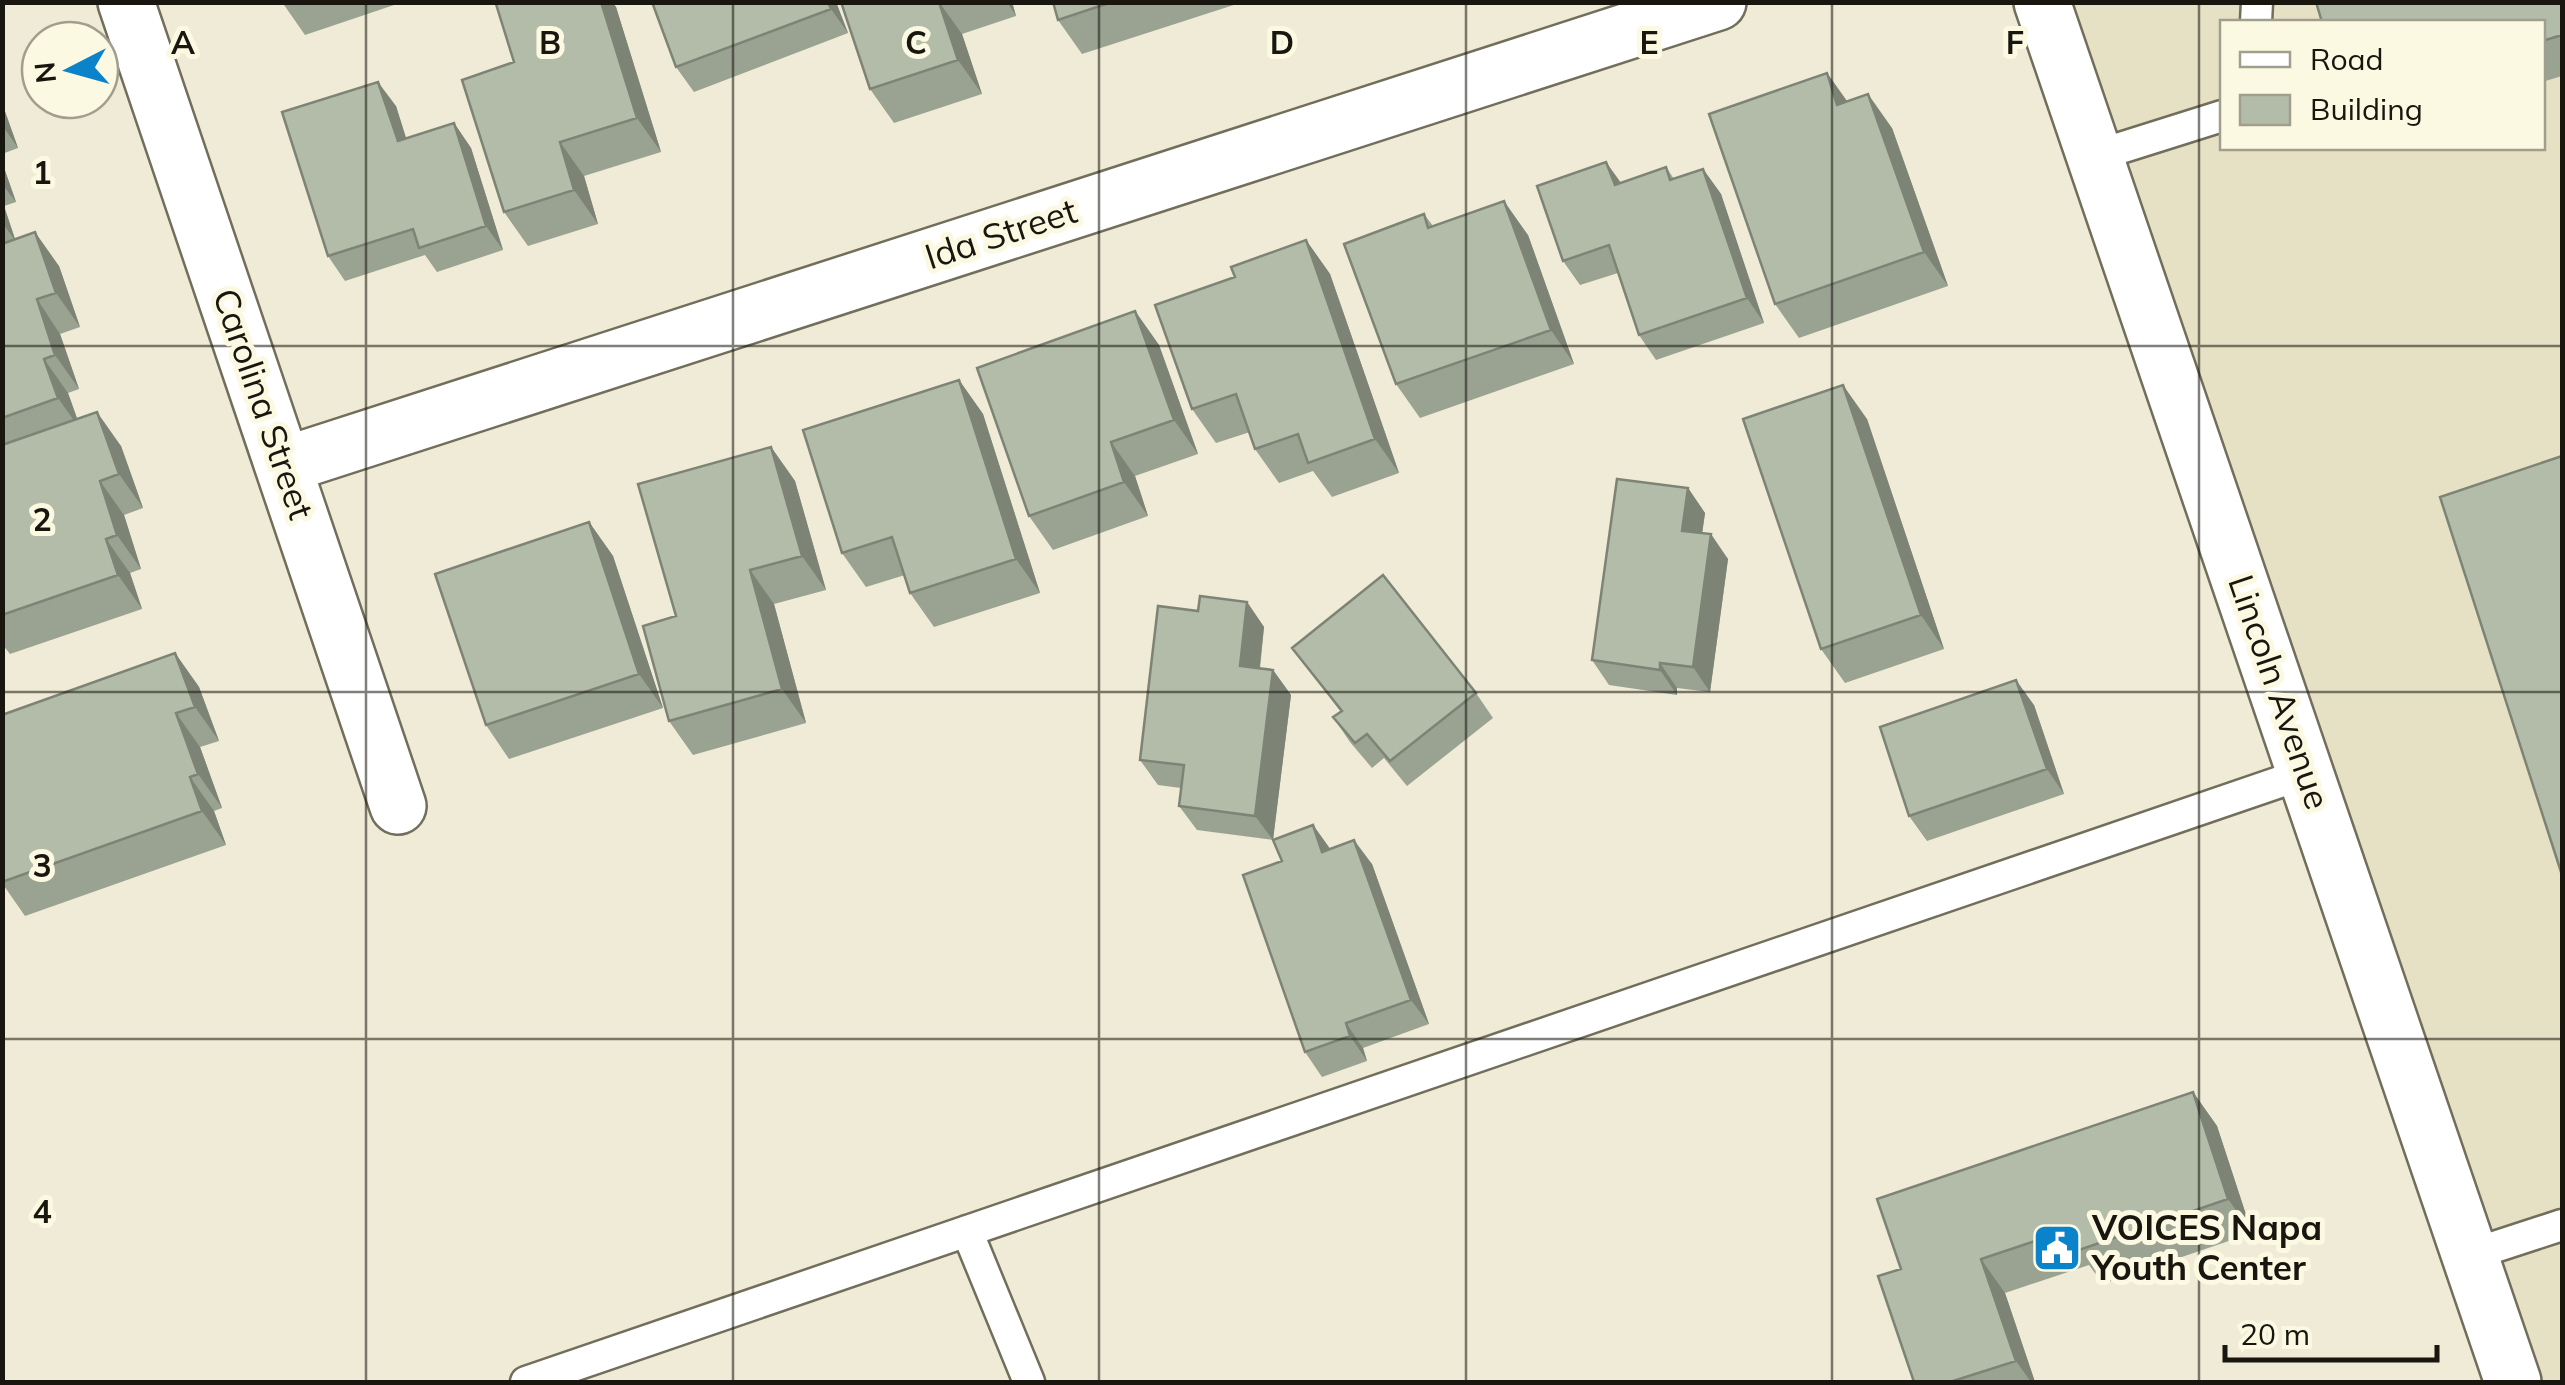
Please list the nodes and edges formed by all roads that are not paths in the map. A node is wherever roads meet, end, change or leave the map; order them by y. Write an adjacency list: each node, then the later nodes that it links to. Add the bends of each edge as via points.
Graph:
1 (126, 2): 6 (street, Carolina Street)
2 (1718, 2): 6 (street, Ida Street)
3 (2042, 2): 5 (street, Lincoln Avenue)
4 (2220, 117): 5 (lane)
5 (2095, 156): 7 (street, Lincoln Avenue)
6 (285, 466): 8 (street, Carolina Street)
7 (2306, 773): 10 (lane); 11 (street, Lincoln Avenue)
8 (398, 806)
9 (2562, 1225): 11 (lane)
10 (967, 1231): 12 (lane); 13 (lane)
11 (2470, 1255): 14 (street, Lincoln Avenue)
12 (526, 1382)
13 (1029, 1382)
14 (2513, 1382)

